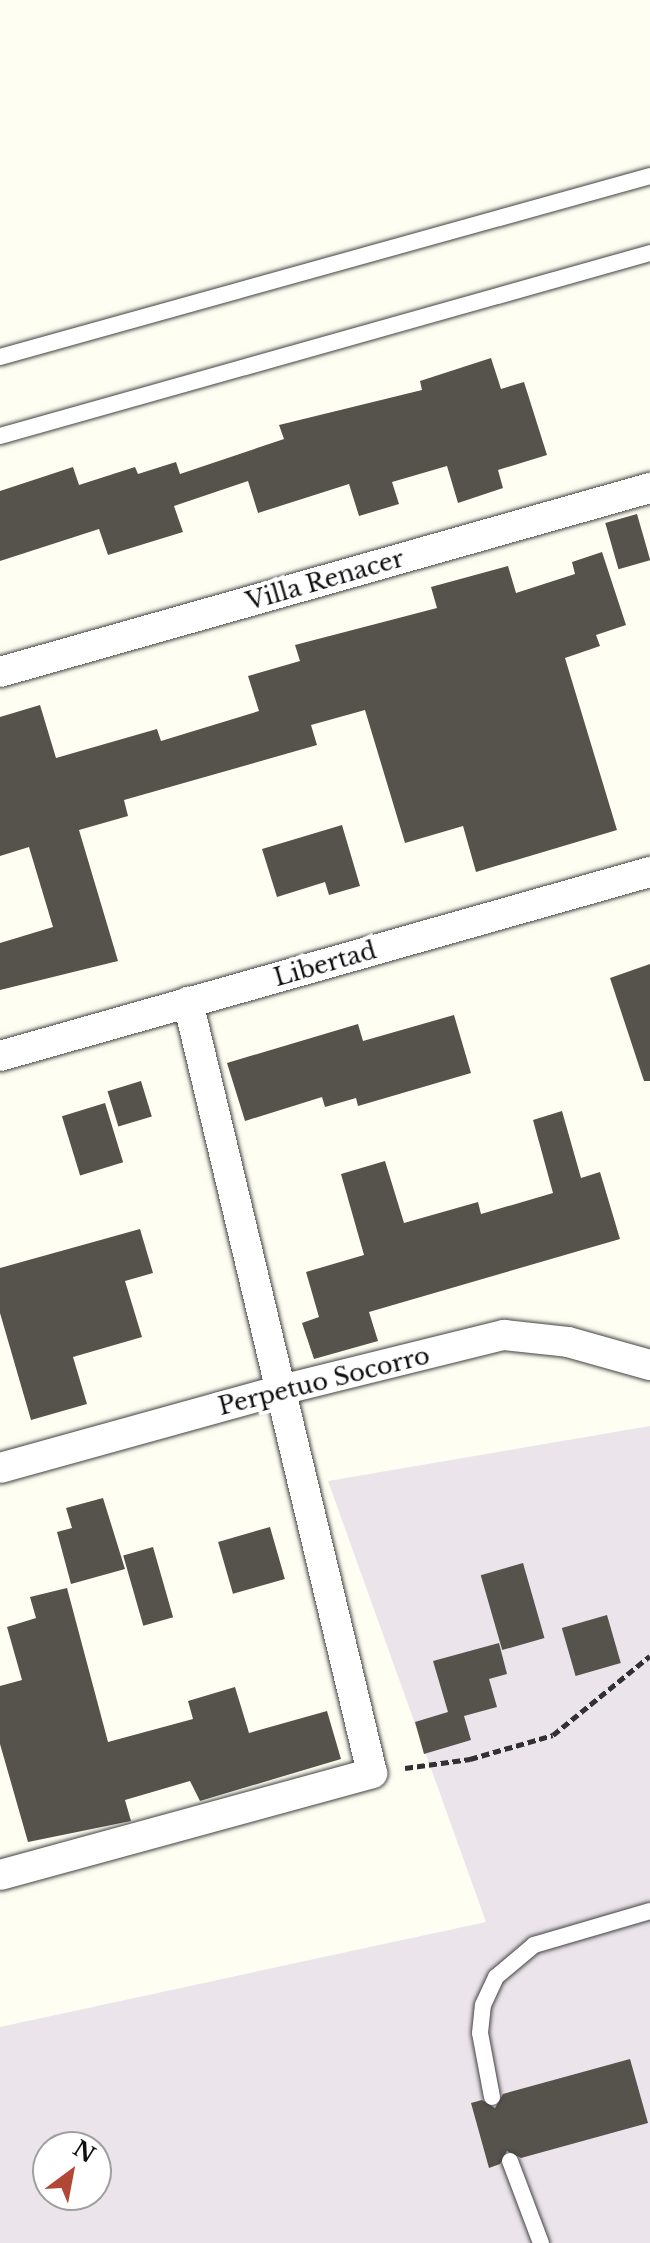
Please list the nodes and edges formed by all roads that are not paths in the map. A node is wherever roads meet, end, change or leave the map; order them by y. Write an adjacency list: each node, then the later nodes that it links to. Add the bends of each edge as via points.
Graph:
1 (650, 176): 3 (lane)
2 (650, 253): 4 (lane)
3 (0, 357)
4 (0, 436)
5 (650, 488): 6 (street, Villa Renacer)
6 (0, 672)
7 (650, 872): 8 (street, Libertad)
8 (188, 1002): 9 (street, Libertad); 11 (street)
9 (0, 1056)
10 (650, 1365): 11 (street, Perpetuo Socorro, via 568,1342 504,1335)
11 (281, 1390): 12 (street, Perpetuo Socorro); 13 (street, via 372,1773)
12 (0, 1468)
13 (0, 1875)
14 (650, 1911): 15 (lane, via 534,1945 496,1977 483,2005 480,2033)
15 (492, 2097)
16 (510, 2161): 17 (lane)
17 (541, 2243)

